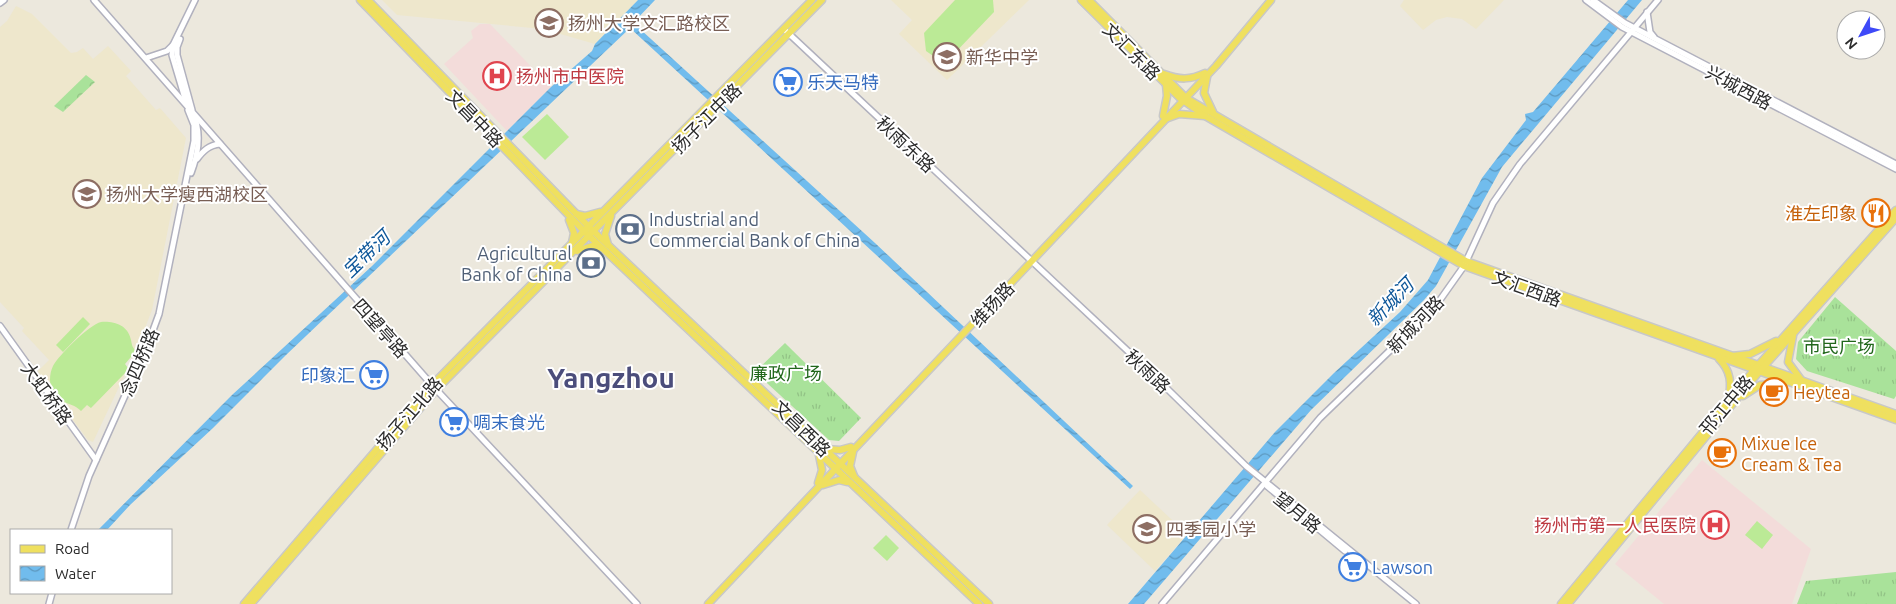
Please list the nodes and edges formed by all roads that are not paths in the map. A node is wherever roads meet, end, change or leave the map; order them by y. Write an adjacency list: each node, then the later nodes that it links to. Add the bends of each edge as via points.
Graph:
1 (4, 0): 15 (street)
2 (94, 0): 23 (street, 四望亭路)
3 (196, 0): 22 (street); 30 (street, 念四桥路, via 176,46)
4 (360, 0): 34 (main road, 文昌中路)
5 (368, 0): 34 (main road, 文昌中路)
6 (812, 0): 18 (main road, 扬子江中路)
7 (822, 0): 20 (main road, 扬子江中路)
8 (1082, 0): 26 (main road, 文汇东路)
9 (1089, 0): 24 (main road, 文汇东路)
10 (1266, 0): 25 (main road, 维扬路)
11 (1271, 0): 25 (main road, 维扬路)
12 (1586, 0): 17 (street, 兴城西路)
13 (1593, 0): 17 (street, 兴城西路)
14 (1658, 0): 16 (street, 新城河路)
15 (0, 3)
16 (1647, 12): 19 (street, 新城河路); 21 (street, via 1650,32)
17 (1611, 17): 19 (street, 兴城西路)
18 (784, 29): 20 (street, 秋雨东路); 28 (main road, 扬子江中路)
19 (1632, 29): 21 (street, 兴城西路); 39 (street, 兴城西路); 52 (street, 新城河路, via 1520,164 1493,203)
20 (789, 34): 28 (main road, 扬子江中路); 51 (street, 秋雨东路)
21 (1656, 39): 38 (street, 兴城西路)
22 (174, 45): 23 (street); 29 (street, 念四桥路, via 172,55)
23 (146, 58): 29 (street, 四望亭路)
24 (1162, 73): 25 (main road, via 1180,79); 27 (main road, 文汇东路)
25 (1206, 74): 27 (main road, 维扬路); 33 (main road, via 1204,93 1209,107)
26 (1166, 84): 27 (main road, 文汇东路); 31 (main road)
27 (1183, 98): 31 (main road, 维扬路); 32 (main road, 文汇西路); 33 (main road, 文汇西路)
28 (720, 99): 43 (main road, 扬子江中路)
29 (186, 105): 30 (street, 四望亭路); 40 (street, 念四桥路, via 194,125 194,141)
30 (193, 114): 35 (street, 四望亭路); 37 (street, 念四桥路, via 199,141)
31 (1165, 117): 32 (main road, via 1185,114); 51 (main road, 维扬路)
32 (1207, 117): 49 (main road, 文汇西路)
33 (1219, 118): 49 (main road, 文汇西路)
34 (498, 137): 36 (main road, 文昌中路)
35 (220, 144): 37 (street, via 204,150); 61 (street, 四望亭路)
36 (508, 148): 41 (main road, 文昌中路); 44 (main road, 文昌中路)
37 (196, 159): 40 (street, 念四桥路)
38 (1896, 164)
39 (1896, 169)
40 (185, 187): 68 (street, 念四桥路, via 159,314)
41 (559, 205): 46 (main road, 文昌中路); 47 (main road, via 572,225)
42 (1896, 210): 55 (main road, 邗江中路)
43 (610, 211): 44 (main road, via 594,216); 46 (main road, 扬子江中路); 48 (main road)
44 (575, 213): 46 (main road, 文昌中路)
45 (1896, 218): 54 (main road, 邗江中路)
46 (589, 232): 47 (main road, 扬子江北路); 48 (main road, 文昌西路); 50 (main road, 扬子江北路)
47 (572, 244): 61 (main road, 扬子江北路)
48 (605, 247): 50 (main road, via 592,246); 65 (main road, 文昌西路); 67 (main road, 文昌西路)
49 (1442, 249): 52 (main road, 文汇西路)
50 (571, 254): 61 (main road, 扬子江北路)
51 (1029, 261): 66 (main road, 维扬路); 72 (street, 秋雨路)
52 (1465, 263): 56 (main road, 文汇西路); 57 (main road, 文汇西路); 72 (street, 新城河路, via 1435,307 1320,418)
53 (0, 326): 68 (street, 大虹桥路)
54 (1794, 333): 58 (main road, 邗江中路); 60 (main road, via 1788,362)
55 (1782, 338): 57 (main road, via 1750,354); 58 (main road, 邗江中路)
56 (1716, 356): 58 (main road, 文汇西路); 62 (main road, via 1726,366 1730,377)
57 (1731, 356): 58 (main road, 文汇西路)
58 (1758, 369): 59 (main road, 文汇西路); 60 (main road, 文汇西路); 62 (main road, 邗江中路)
59 (1789, 382): 62 (main road, via 1760,385); 64 (main road, 文汇西路)
60 (1803, 382): 63 (main road, 文汇西路)
61 (434, 388): 74 (main road, 扬子江北路); 75 (main road, 扬子江北路); 76 (street, 四望亭路)
62 (1730, 404): 84 (main road, 邗江中路); 85 (main road, 邗江中路)
63 (1896, 414)
64 (1896, 420)
65 (824, 449): 66 (main road); 69 (main road, 文昌西路)
66 (852, 449): 69 (main road, 维扬路); 70 (main road)
67 (817, 452): 69 (main road, 文昌西路); 71 (main road, via 822,470)
68 (96, 460): 73 (street, 念四桥路)
69 (837, 466): 70 (main road, 文昌西路); 71 (main road, 维扬路)
70 (852, 480): 71 (main road); 79 (main road, 文昌西路); 80 (main road, 文昌西路)
71 (819, 484): 77 (main road, 维扬路); 78 (main road, 维扬路)
72 (1266, 484): 81 (street, 新城河路); 82 (street, 望月路); 83 (street, 望月路)
73 (71, 529)
74 (244, 604)
75 (251, 604)
76 (637, 604)
77 (703, 604)
78 (708, 604)
79 (979, 604)
80 (989, 604)
81 (1162, 604)
82 (1411, 604)
83 (1416, 604)
84 (1560, 604)
85 (1568, 604)

